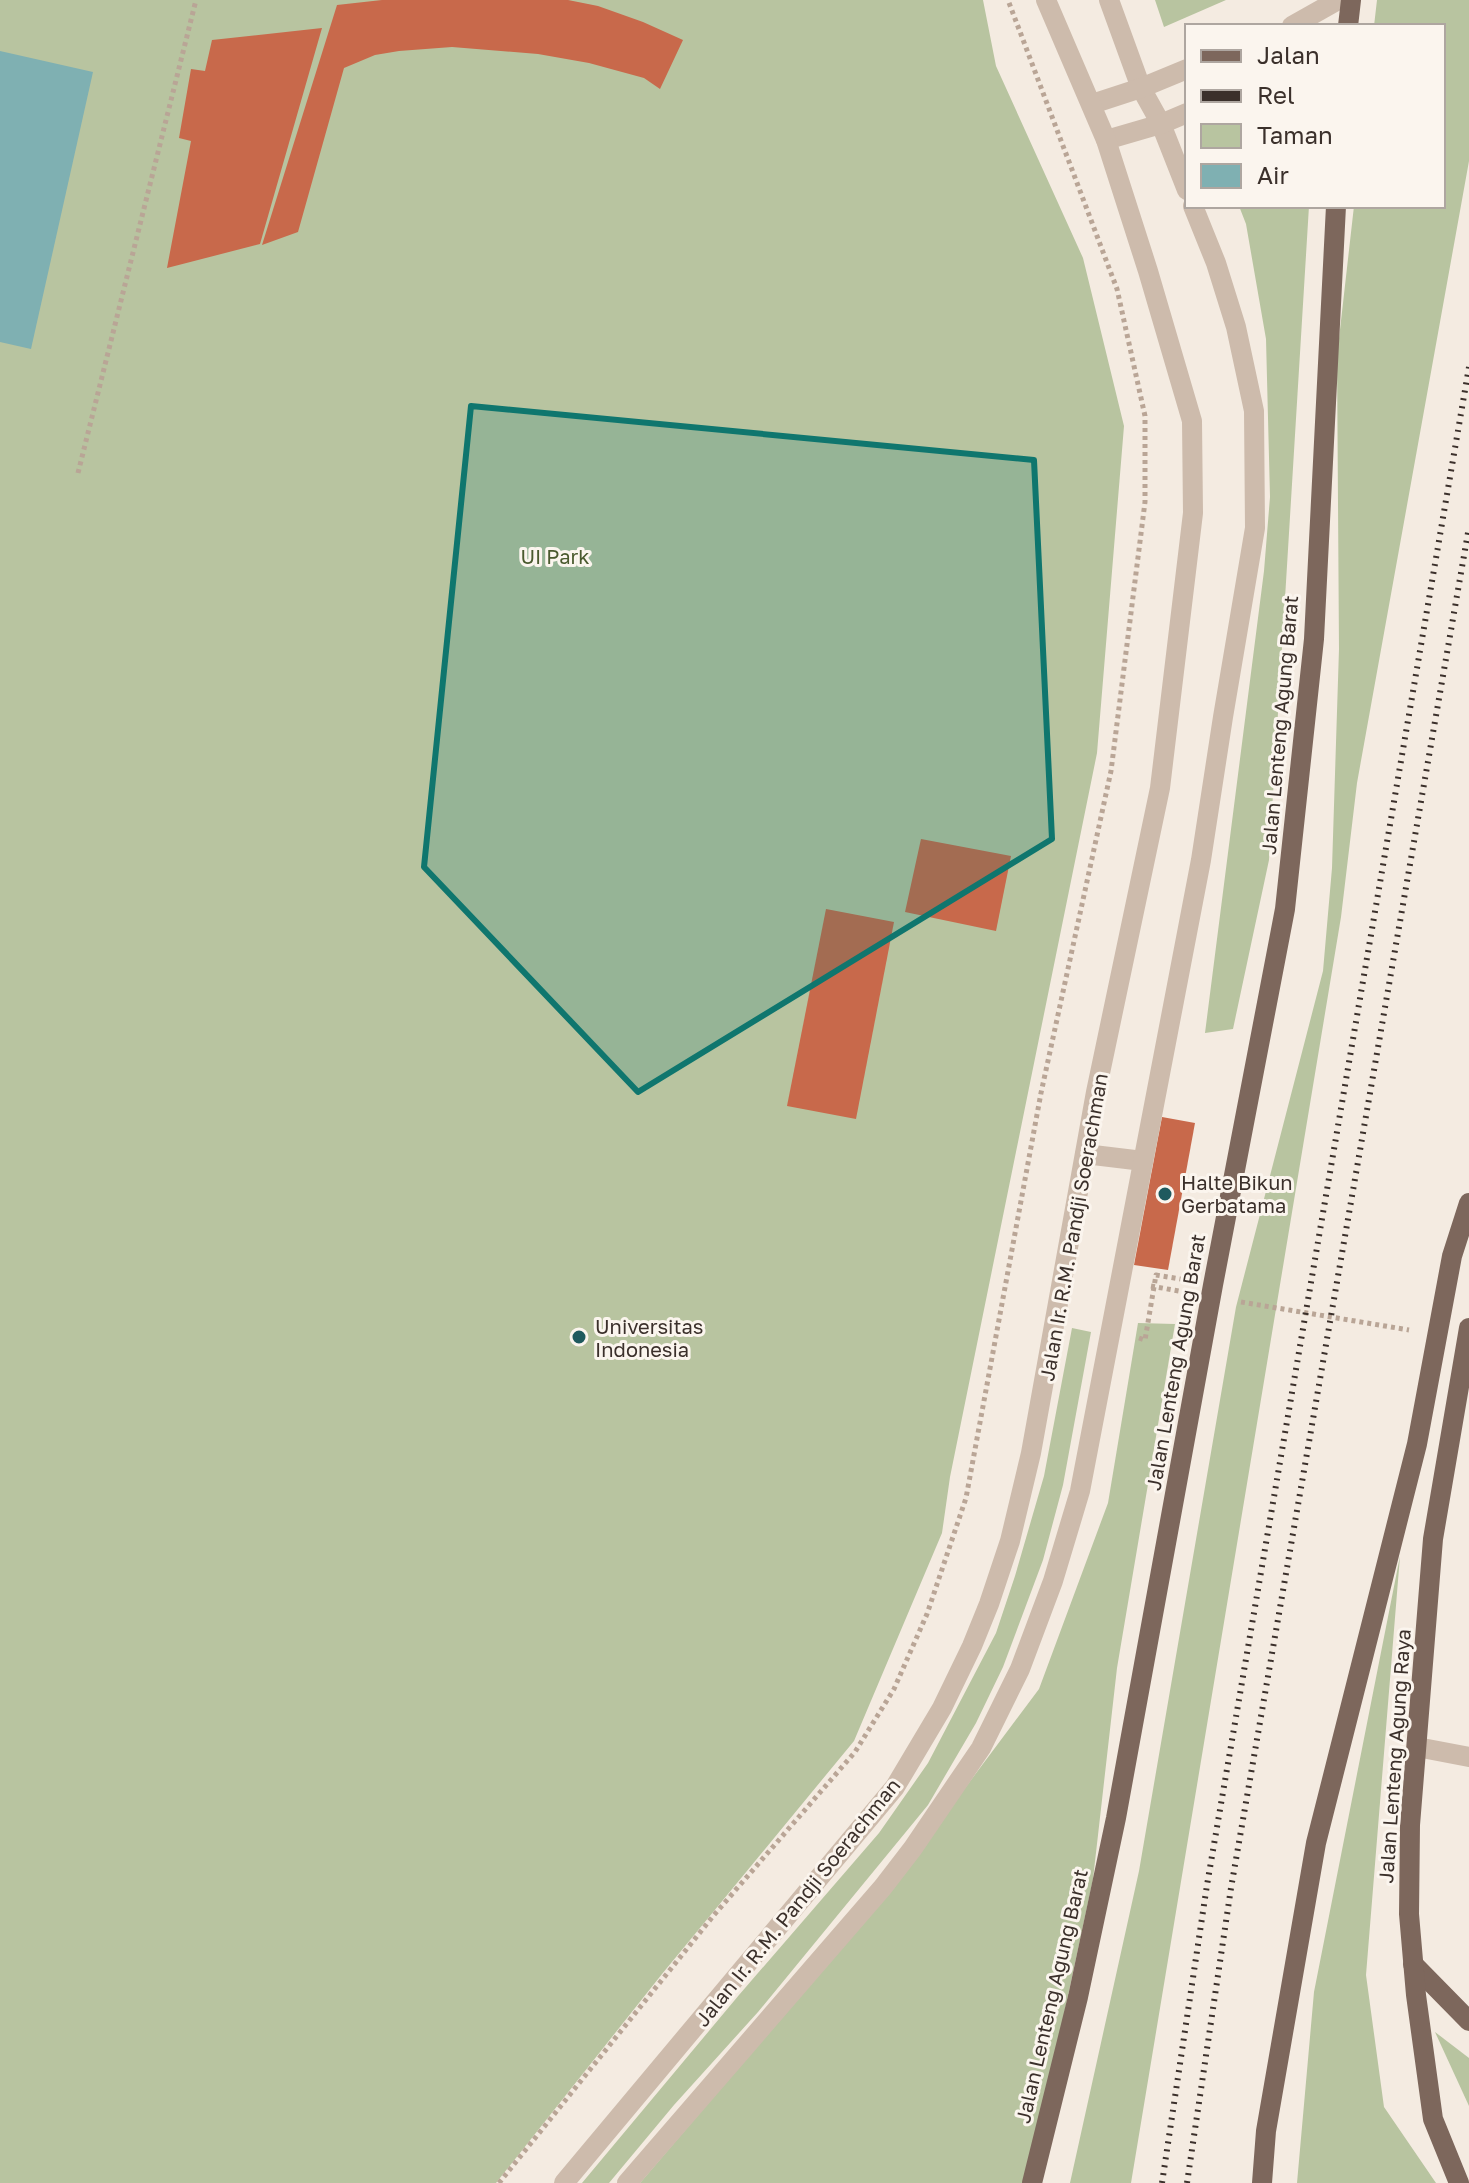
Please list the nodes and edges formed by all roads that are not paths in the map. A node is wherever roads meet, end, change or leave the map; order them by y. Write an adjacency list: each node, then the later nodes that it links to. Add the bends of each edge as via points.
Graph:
1 (1046, 0): 9 (street, Jalan Ir. R.M. Pandji Soerachman)
2 (1109, 0): 8 (street)
3 (1338, 0): 5 (street)
4 (1351, 0): 6 (main road)
5 (1296, 24)
6 (1348, 24)
7 (1185, 70): 8 (street)
8 (1141, 88): 9 (street); 11 (street)
9 (1092, 104): 12 (street, Jalan Ir. R.M. Pandji Soerachman)
10 (1185, 114): 11 (street)
11 (1161, 124): 12 (street); 13 (street)
12 (1106, 140): 16 (street, Jalan Ir. R.M. Pandji Soerachman, via 1192,421 1193,513 1160,788)
13 (1185, 185)
14 (1194, 208): 17 (street, via 1236,327 1254,411 1255,528 1201,860)
15 (1336, 208): 27 (main road, Jalan Lenteng Agung Barat, via 1314,639 1285,909 1116,1818)
16 (1085, 1154): 17 (street); 25 (street, Jalan Ir. R.M. Pandji Soerachman, via 1010,1541 972,1646 942,1708 895,1787)
17 (1143, 1161): 26 (street, via 1080,1491 1020,1669 981,1748 883,1887)
18 (1469, 1203): 28 (main road, via 1452,1256 1417,1444 1316,1843 1266,2131)
19 (1469, 1328): 20 (main road, Jalan Lenteng Agung Raya)
20 (1466, 1362): 21 (main road, Jalan Lenteng Agung Raya, via 1433,1539)
21 (1417, 1747): 22 (street); 23 (main road, Jalan Lenteng Agung Raya, via 1410,1825)
22 (1469, 1757)
23 (1413, 1964): 24 (main road); 29 (main road, Jalan Lenteng Agung Raya, via 1433,2119)
24 (1469, 2021)
25 (564, 2183)
26 (627, 2183)
27 (1032, 2183)
28 (1262, 2183)
29 (1459, 2183)

